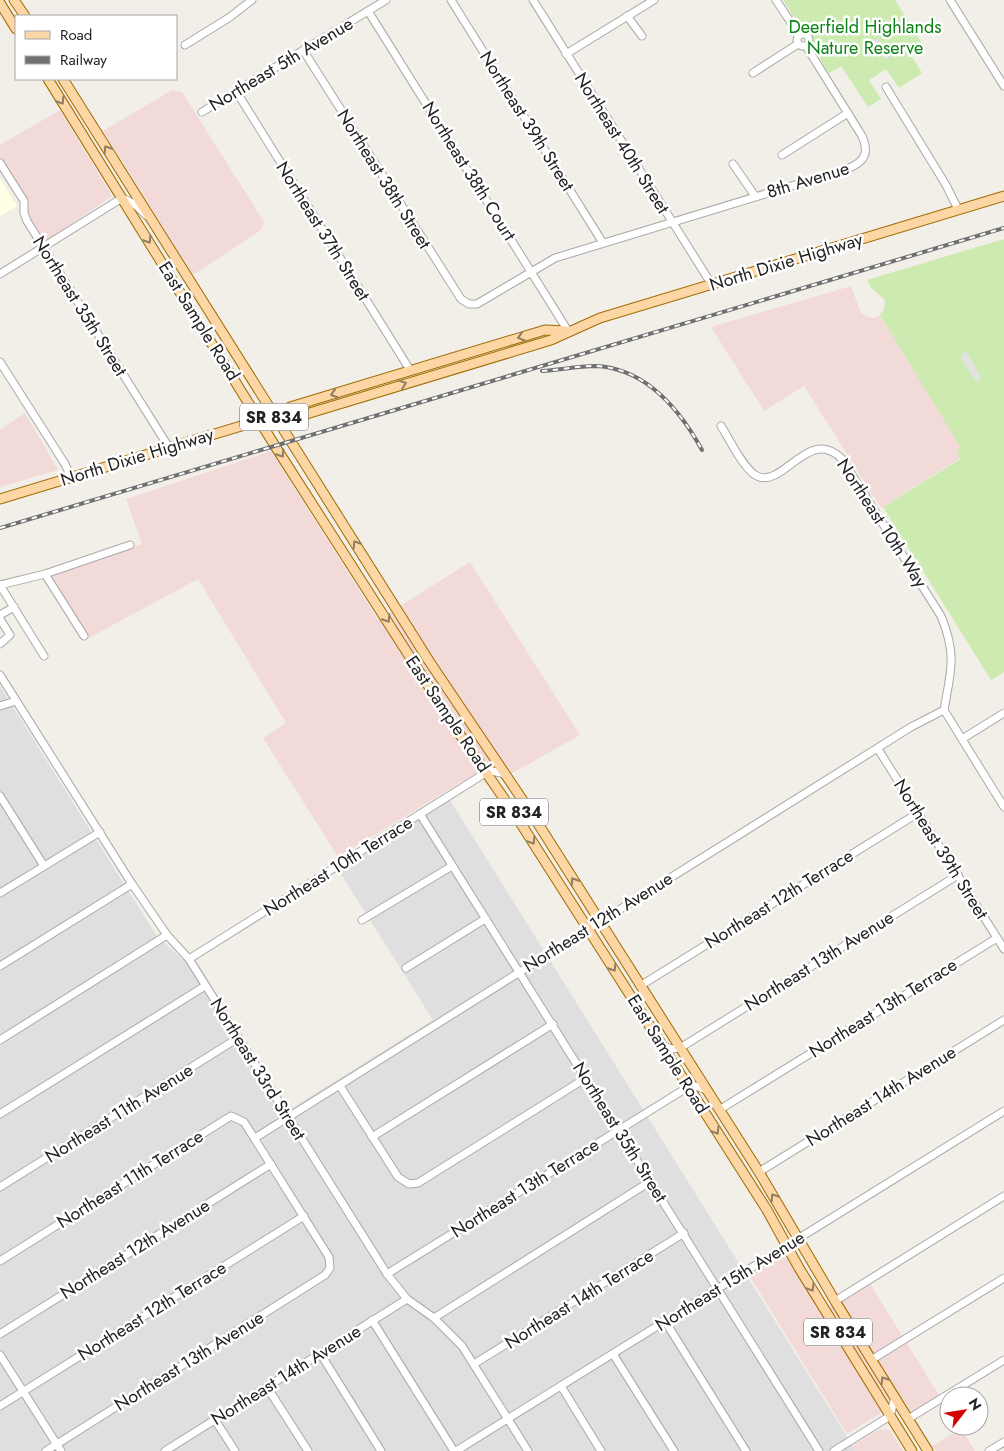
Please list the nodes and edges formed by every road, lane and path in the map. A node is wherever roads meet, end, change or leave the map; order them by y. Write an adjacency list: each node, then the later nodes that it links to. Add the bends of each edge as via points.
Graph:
1 (14, 0): 11 (main road)
2 (252, 0): 17 (street)
3 (386, 0): 10 (street, Northeast 5th Avenue)
4 (451, 0): 40 (street, Northeast 39th Street)
5 (532, 0): 20 (street, Northeast 40th Street)
6 (654, 0): 12 (street)
7 (776, 0): 14 (street)
8 (950, 0): 24 (street)
9 (0, 3): 13 (main road)
10 (368, 11): 19 (street, Northeast 5th Avenue); 42 (street, Northeast 38th Court)
11 (23, 15)
12 (627, 16): 15 (street); 20 (street)
13 (15, 27)
14 (799, 35): 16 (street, via 796,39); 18 (street, via 808,37)
15 (642, 36)
16 (798, 44): 18 (street); 21 (street)
17 (185, 45)
18 (806, 46): 28 (street)
19 (303, 50): 26 (street, Northeast 5th Avenue); 42 (street, Northeast 38th Street, via 461,300 476,304)
20 (566, 54): 39 (street, Northeast 40th Street)
21 (754, 73)
22 (49, 80): 30 (main road, East Sample Road / SR 834, one-way to 30)
23 (65, 80): 33 (main road, East Sample Road / SR 834, one-way to 23)
24 (1004, 86)
25 (886, 87): 37 (street)
26 (236, 91): 27 (street, Northeast 5th Avenue); 47 (street, Northeast 37th Street)
27 (202, 112)
28 (848, 113): 29 (street); 34 (street, 8th Avenue, via 866,145 866,155 861,163 847,170)
29 (782, 155)
30 (97, 157): 33 (main road, via 123,188); 36 (main road, East Sample Road / SR 834)
31 (0, 163): 41 (street, Northeast 35th Street, via 24,201 24,213)
32 (733, 164): 34 (street, 8th Avenue)
33 (133, 190): 38 (main road, East Sample Road / SR 834)
34 (755, 196): 39 (street)
35 (1004, 196): 37 (main road, North Dixie Highway)
36 (122, 198): 38 (street, via 133,203); 41 (street); 49 (main road, East Sample Road / SR 834, one-way to 49)
37 (958, 209): 44 (main road, North Dixie Highway)
38 (152, 221): 48 (main road, East Sample Road / SR 834)
39 (672, 221): 40 (street); 44 (street, Northeast 40th Street)
40 (603, 243): 42 (street, via 555,258)
41 (43, 246): 43 (street); 51 (street, Northeast 35th Street)
42 (532, 270): 45 (street, Northeast 38th Court)
43 (0, 274)
44 (712, 285): 45 (main road, North Dixie Highway, via 600,318)
45 (568, 331): 47 (main road, North Dixie Highway, one-way to 47, via 544,330); 48 (main road, North Dixie Highway, one-way to 45, via 291,418 303,415 551,340)
46 (0, 362): 52 (street)
47 (410, 370): 48 (main road, North Dixie Highway, one-way to 48, via 290,407)
48 (274, 416): 49 (main road, North Dixie Highway); 58 (main road, East Sample Road / SR 834, one-way to 48)
49 (259, 420): 51 (main road, North Dixie Highway); 56 (main road, East Sample Road / SR 834, one-way to 56)
50 (721, 426): 67 (street, Northeast 10th Way, via 746,466 762,479 814,450 833,449 842,459 941,616 953,657)
51 (168, 446): 52 (main road, North Dixie Highway)
52 (71, 477): 53 (main road, North Dixie Highway)
53 (0, 499)
54 (130, 545): 55 (street)
55 (45, 574): 57 (street); 61 (street)
56 (360, 578): 58 (main road, via 371,579); 71 (main road, East Sample Road / SR 834, one-way to 71)
57 (0, 585): 59 (street)
58 (382, 586): 72 (main road, East Sample Road / SR 834)
59 (14, 607): 60 (street); 63 (street)
60 (0, 617): 62 (street, via 10,636)
61 (84, 636)
62 (0, 644)
63 (44, 656)
64 (0, 675): 65 (street, Northeast 33rd Street)
65 (16, 701): 66 (street); 80 (street, Northeast 33rd Street)
66 (0, 706)
67 (944, 710): 69 (street); 70 (street, Northeast 12th Avenue, via 911,726)
68 (1004, 713): 69 (street)
69 (962, 739): 75 (street)
70 (878, 749): 78 (street, Northeast 39th Street); 88 (street, Northeast 12th Avenue)
71 (476, 757): 72 (main road); 73 (main road, East Sample Road / SR 834)
72 (494, 759): 74 (main road, East Sample Road / SR 834)
73 (487, 772): 74 (street); 79 (street, Northeast 10th Terrace); 89 (main road, East Sample Road / SR 834, one-way to 89)
74 (505, 774): 88 (main road, East Sample Road / SR 834, one-way to 74)
75 (1001, 795): 77 (street)
76 (0, 796): 81 (street)
77 (1004, 807)
78 (918, 813): 83 (street, Northeast 39th Street); 98 (street, Northeast 12th Terrace)
79 (420, 814): 82 (street, Northeast 35th Street); 93 (street, Northeast 10th Terrace)
80 (100, 832): 81 (street); 84 (street, Northeast 33rd Street)
81 (44, 866): 85 (street)
82 (452, 866): 86 (street, Northeast 35th Street); 87 (street)
83 (958, 875): 91 (street, Northeast 39th Street); 104 (street, Northeast 13th Avenue)
84 (132, 884): 90 (street, Northeast 33rd Street); 94 (street)
85 (0, 893)
86 (485, 919): 95 (street); 96 (street, Northeast 35th Street)
87 (362, 920)
88 (600, 922): 89 (street, Northeast 12th Avenue); 98 (main road, East Sample Road / SR 834)
89 (588, 929): 96 (street, Northeast 12th Avenue); 103 (main road, East Sample Road / SR 834, one-way to 103)
90 (167, 935): 93 (street, Northeast 33rd Street); 102 (street)
91 (997, 938): 92 (street, Northeast 39th Street); 109 (street, Northeast 13th Terrace)
92 (1004, 948)
93 (188, 959): 97 (street, Northeast 33rd Street)
94 (0, 966)
95 (406, 968)
96 (519, 972): 100 (street, Northeast 35th Street); 106 (street, Northeast 12th Avenue)
97 (205, 986): 101 (street, Northeast 33rd Street); 111 (street)
98 (640, 986): 104 (main road, East Sample Road / SR 834)
99 (1004, 1020): 117 (street, Northeast 14th Avenue)
100 (553, 1024): 105 (street, Northeast 35th Street); 114 (street)
101 (238, 1038): 112 (street, Northeast 33rd Street); 119 (street, Northeast 11th Avenue)
102 (0, 1040)
103 (662, 1045): 104 (street); 107 (main road, East Sample Road / SR 834)
104 (680, 1048): 108 (main road, East Sample Road / SR 834)
105 (586, 1078): 113 (street, Northeast 35th Street); 114 (street, via 418,1183 408,1184 398,1177)
106 (340, 1086): 112 (street, Northeast 12th Avenue); 114 (street)
107 (688, 1087): 108 (street); 113 (street, Northeast 13th Terrace); 124 (main road, East Sample Road / SR 834, one-way to 124)
108 (706, 1090): 109 (main road, East Sample Road / SR 834)
109 (719, 1110): 117 (main road, East Sample Road / SR 834)
110 (1004, 1110): 123 (street, Northeast 15th Avenue)
111 (0, 1114)
112 (288, 1117): 115 (street, Northeast 12th Avenue); 126 (street, Northeast 33rd Street)
113 (619, 1129): 118 (street, Northeast 35th Street); 126 (street, Northeast 13th Terrace)
114 (372, 1137)
115 (255, 1138): 116 (street); 125 (street, Northeast 11th Terrace, via 238,1117 224,1119)
116 (271, 1164): 121 (street); 134 (street, Northeast 12th Avenue)
117 (759, 1172): 123 (main road, East Sample Road / SR 834, one-way to 117)
118 (651, 1182): 122 (street, Northeast 35th Street); 131 (street)
119 (0, 1187)
120 (1004, 1196): 130 (street)
121 (304, 1216): 143 (street, Northeast 12th Terrace); 151 (street, Northeast 13th Avenue, via 329,1256 330,1268 325,1275)
122 (684, 1233): 128 (street, Northeast 35th Street); 140 (street, Northeast 14th Terrace)
123 (798, 1239): 124 (street, Northeast 15th Avenue); 130 (main road, East Sample Road / SR 834)
124 (787, 1246): 128 (street, Northeast 15th Avenue); 146 (main road, East Sample Road / SR 834, one-way to 146)
125 (0, 1261)
126 (387, 1274): 129 (street, Northeast 33rd Street)
127 (1004, 1278): 138 (street)
128 (718, 1288): 133 (street, Northeast 15th Avenue); 162 (street, Northeast 35th Street)
129 (407, 1299): 131 (street, Northeast 33rd Street); 132 (street, Northeast 14th Avenue)
130 (834, 1301): 138 (main road, East Sample Road / SR 834)
131 (434, 1318): 140 (street, Northeast 33rd Street, via 462,1346)
132 (372, 1320): 135 (street, Northeast 14th Avenue); 157 (street)
133 (665, 1321): 136 (street, Northeast 15th Avenue); 161 (street)
134 (0, 1334)
135 (320, 1354): 142 (street, Northeast 14th Avenue); 156 (street)
136 (613, 1354): 141 (street, Northeast 15th Avenue); 160 (street)
137 (0, 1355): 143 (street)
138 (871, 1360): 144 (main road, East Sample Road / SR 834, one-way to 138)
139 (1004, 1360): 148 (street)
140 (474, 1364): 147 (street, Northeast 33rd Street)
141 (561, 1386): 147 (street, Northeast 15th Avenue); 159 (street)
142 (267, 1387): 149 (street, Northeast 14th Avenue); 155 (street)
143 (23, 1392): 145 (street, Northeast 12th Terrace); 151 (street)
144 (895, 1397): 146 (street); 148 (main road, East Sample Road / SR 834)
145 (0, 1406)
146 (890, 1416): 163 (street); 164 (main road, East Sample Road / SR 834)
147 (508, 1419): 157 (street, Northeast 15th Avenue); 158 (street, Northeast 33rd Street)
148 (908, 1419): 165 (main road, East Sample Road / SR 834)
149 (215, 1420): 153 (street, Northeast 14th Avenue); 154 (street)
150 (1004, 1442): 166 (street)
151 (59, 1448): 152 (street, Northeast 13th Avenue)
152 (46, 1451)
153 (165, 1451)
154 (235, 1451)
155 (308, 1451)
156 (381, 1451)
157 (455, 1451)
158 (528, 1451)
159 (600, 1451)
160 (674, 1451)
161 (746, 1451)
162 (819, 1451)
163 (834, 1451)
164 (912, 1451)
165 (928, 1451)
166 (989, 1451)

